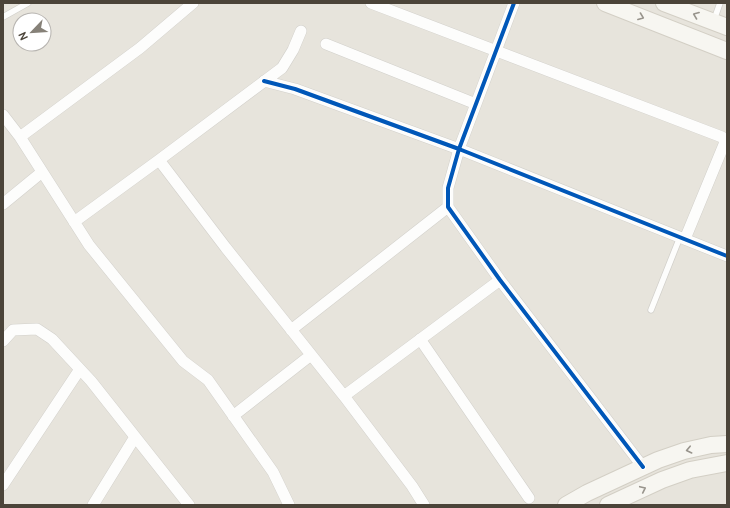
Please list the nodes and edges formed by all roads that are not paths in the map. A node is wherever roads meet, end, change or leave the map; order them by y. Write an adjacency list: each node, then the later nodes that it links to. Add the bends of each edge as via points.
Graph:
1 (28, 3): 8 (lane)
2 (193, 3): 17 (street, via 140,48)
3 (371, 3): 12 (street)
4 (514, 3): 12 (street)
5 (605, 3): 13 (street, one-way to 13)
6 (664, 3): 9 (street, one-way to 6)
7 (720, 3): 9 (lane)
8 (3, 17)
9 (720, 25)
10 (302, 31): 14 (street, via 282,68)
11 (326, 44): 15 (street)
12 (496, 51): 15 (street); 24 (street, via 722,137 724,142)
13 (727, 51)
14 (264, 81): 18 (street, via 295,89); 19 (street)
15 (476, 104): 18 (street)
16 (3, 115): 17 (street)
17 (20, 137): 20 (street)
18 (459, 149): 22 (street, via 448,188); 24 (street)
19 (159, 160): 23 (street); 28 (street)
20 (42, 172): 21 (street); 23 (street)
21 (3, 204)
22 (448, 206): 26 (street); 28 (street)
23 (74, 222): 34 (street, via 183,361 208,380)
24 (683, 238): 25 (street); 27 (lane)
25 (727, 256)
26 (500, 280): 29 (street); 38 (street)
27 (651, 310)
28 (291, 330): 31 (street)
29 (420, 339): 33 (street); 40 (street)
30 (3, 340): 32 (street, via 13,330 37,329 52,339)
31 (311, 354): 33 (street); 34 (street)
32 (80, 369): 35 (street); 39 (street)
33 (344, 396): 44 (street)
34 (233, 416): 43 (street, via 273,472)
35 (135, 437): 41 (street); 42 (street)
36 (727, 444): 38 (street, one-way to 38, via 684,451)
37 (727, 462): 46 (street, one-way to 37, via 662,480 690,470)
38 (643, 467): 45 (street)
39 (3, 485)
40 (529, 498)
41 (93, 505)
42 (189, 505)
43 (289, 505)
44 (424, 505)
45 (566, 505)
46 (608, 505)

